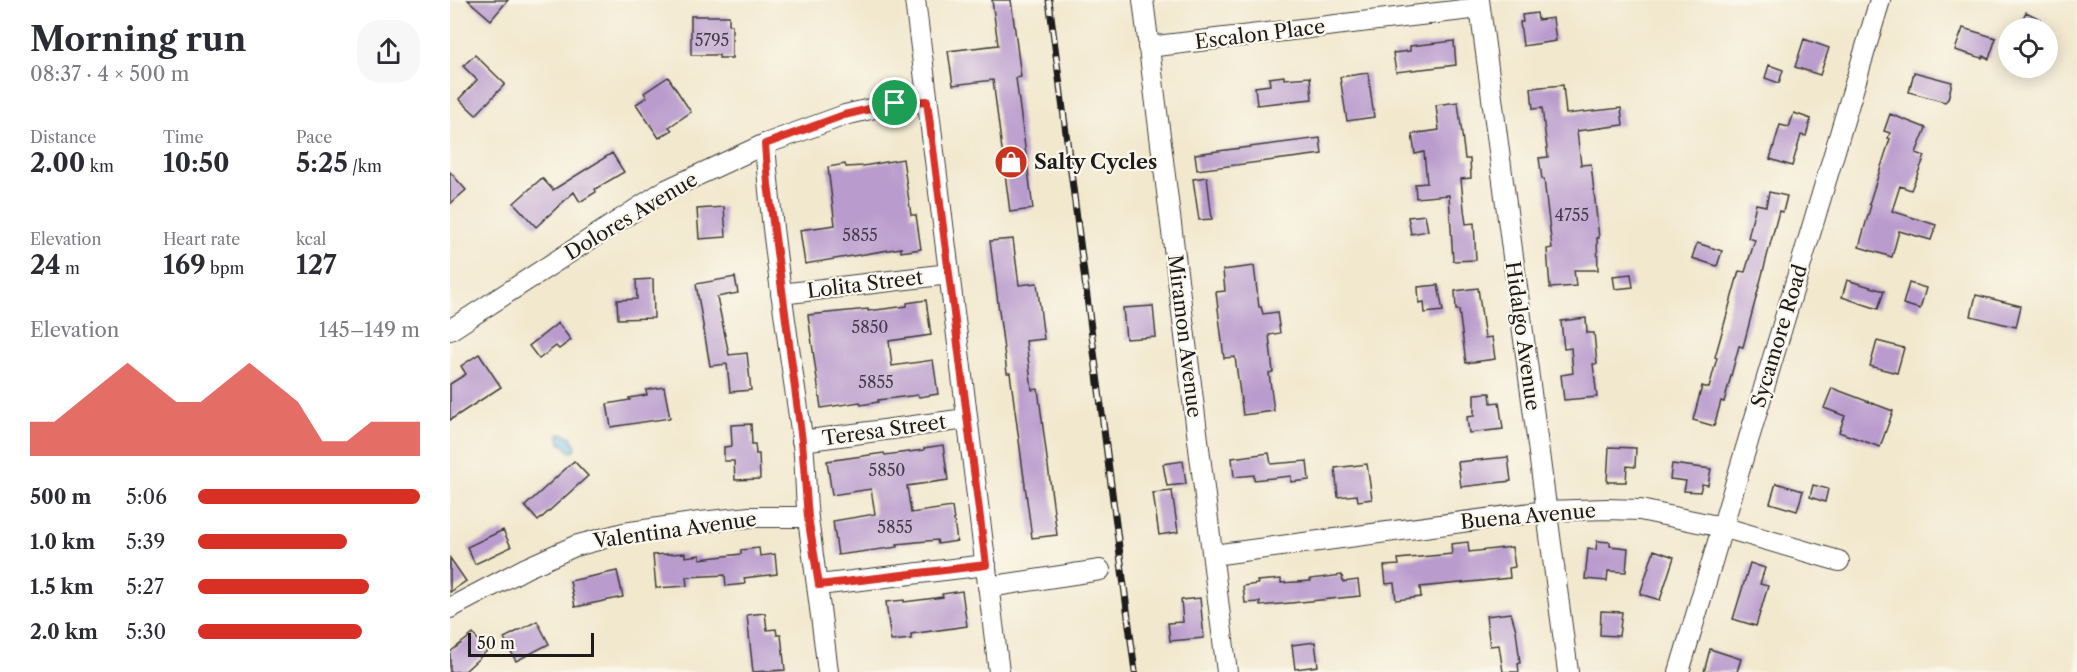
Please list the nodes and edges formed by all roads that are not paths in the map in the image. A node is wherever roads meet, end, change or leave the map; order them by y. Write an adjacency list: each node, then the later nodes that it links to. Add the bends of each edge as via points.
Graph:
1 (915, 0): 6 (street)
2 (1143, 0): 5 (street, Miramon Avenue)
3 (1880, 0): 15 (street, Sycamore Road)
4 (1479, 4): 5 (street, Escalon Place); 13 (street, Hidalgo Avenue)
5 (1148, 47): 16 (street, Miramon Avenue)
6 (927, 101): 7 (street, Dolores Avenue, via 895,103 844,115); 8 (street)
7 (765, 144): 9 (street); 10 (street, Dolores Avenue, via 666,190)
8 (949, 274): 9 (street, Lolita Street); 11 (street)
9 (781, 294): 12 (street)
10 (450, 330)
11 (966, 419): 12 (street, Teresa Street); 18 (street)
12 (802, 441): 14 (street)
13 (1546, 511): 15 (street, Buena Avenue, via 1640,510); 16 (street, Buena Avenue); 26 (street, Hidalgo Avenue)
14 (808, 517): 20 (street); 22 (street, Valentina Avenue, via 750,517 624,533 575,546)
15 (1722, 527): 17 (street, Buena Avenue); 27 (street, Sycamore Road)
16 (1213, 555): 25 (street, Miramon Avenue)
17 (1839, 561)
18 (986, 565): 20 (street); 21 (street)
19 (1100, 570): 21 (street)
20 (819, 585): 23 (street)
21 (988, 587): 24 (street)
22 (450, 608)
23 (828, 672)
24 (999, 672)
25 (1227, 672)
26 (1569, 672)
27 (1679, 672)

